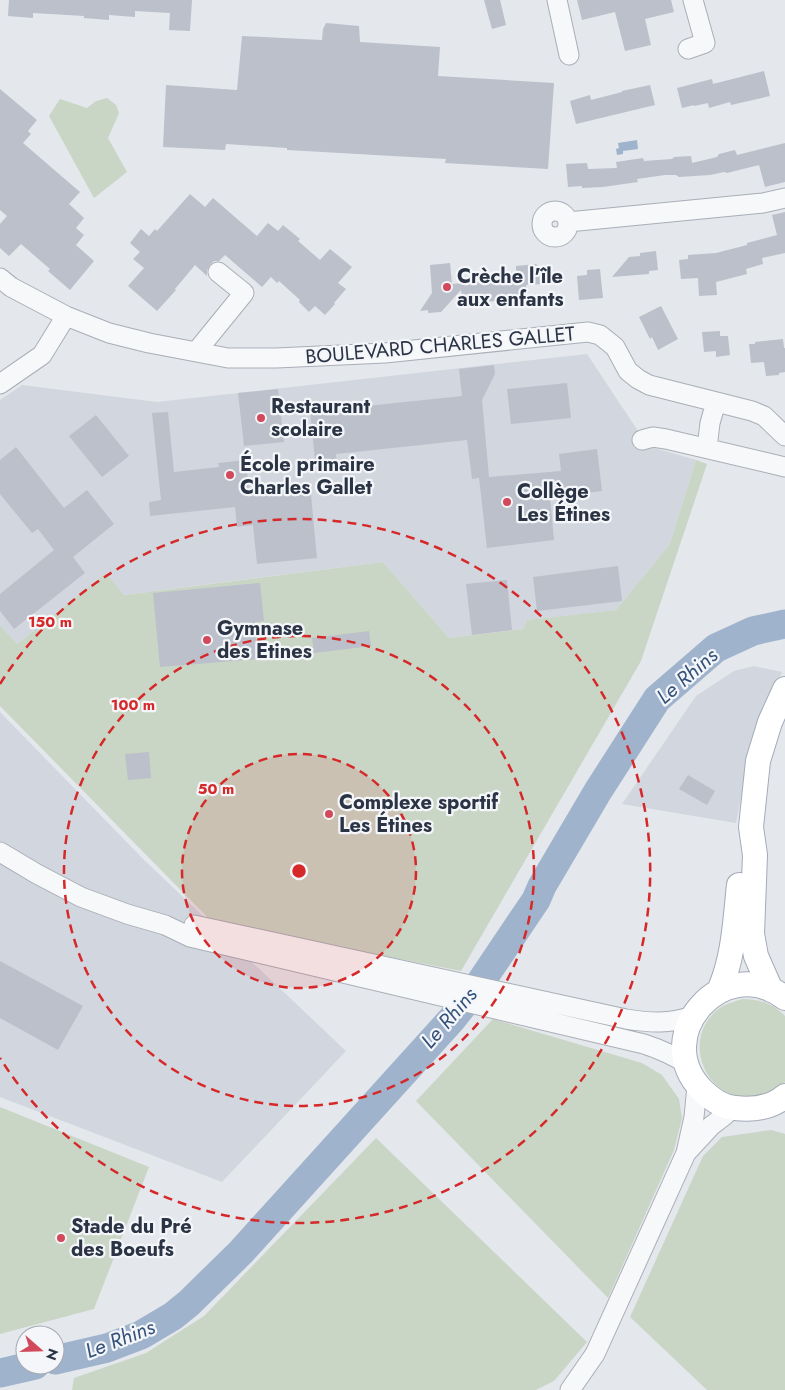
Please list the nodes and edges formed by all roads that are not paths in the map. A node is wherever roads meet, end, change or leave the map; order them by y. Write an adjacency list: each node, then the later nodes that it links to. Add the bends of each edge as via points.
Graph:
1 (557, 0): 4 (street)
2 (693, 0): 3 (street, via 705,43)
3 (688, 49)
4 (569, 55)
5 (785, 198): 6 (street)
6 (568, 222)
7 (218, 272): 10 (street, via 244,293)
8 (0, 278): 9 (street, BOULEVARD CHARLES GALLET)
9 (66, 316): 10 (street, BOULEVARD CHARLES GALLET, via 110,333); 11 (street, via 42,355)
10 (196, 352): 12 (street, BOULEVARD CHARLES GALLET, via 228,358 385,353 588,332 600,335 615,347 628,371 649,385)
11 (0, 384)
12 (716, 402): 13 (street, BOULEVARD CHARLES GALLET, via 764,416); 15 (street)
13 (785, 436)
14 (642, 440): 15 (street, via 653,437)
15 (707, 448): 16 (street)
16 (785, 467)
17 (785, 690): 18 (main road, via 770,722 758,761)
18 (751, 827): 21 (main road, via 742,855 728,971); 22 (main road, via 755,855 752,934 756,956)
19 (0, 852): 20 (street, via 81,897 166,925 190,937)
20 (427, 984): 23 (street, via 530,998 651,1023); 24 (street, via 519,1015 658,1048)
21 (720, 991): 22 (main road, via 745,985); 23 (main road)
22 (778, 994)
23 (694, 1016): 24 (main road, via 685,1039)
24 (687, 1064): 25 (main road)
25 (698, 1086): 27 (main road, via 713,1099); 28 (street)
26 (779, 1105): 27 (main road, via 749,1110)
27 (732, 1108): 28 (street)
28 (686, 1153): 29 (street, via 595,1354)
29 (570, 1390)

